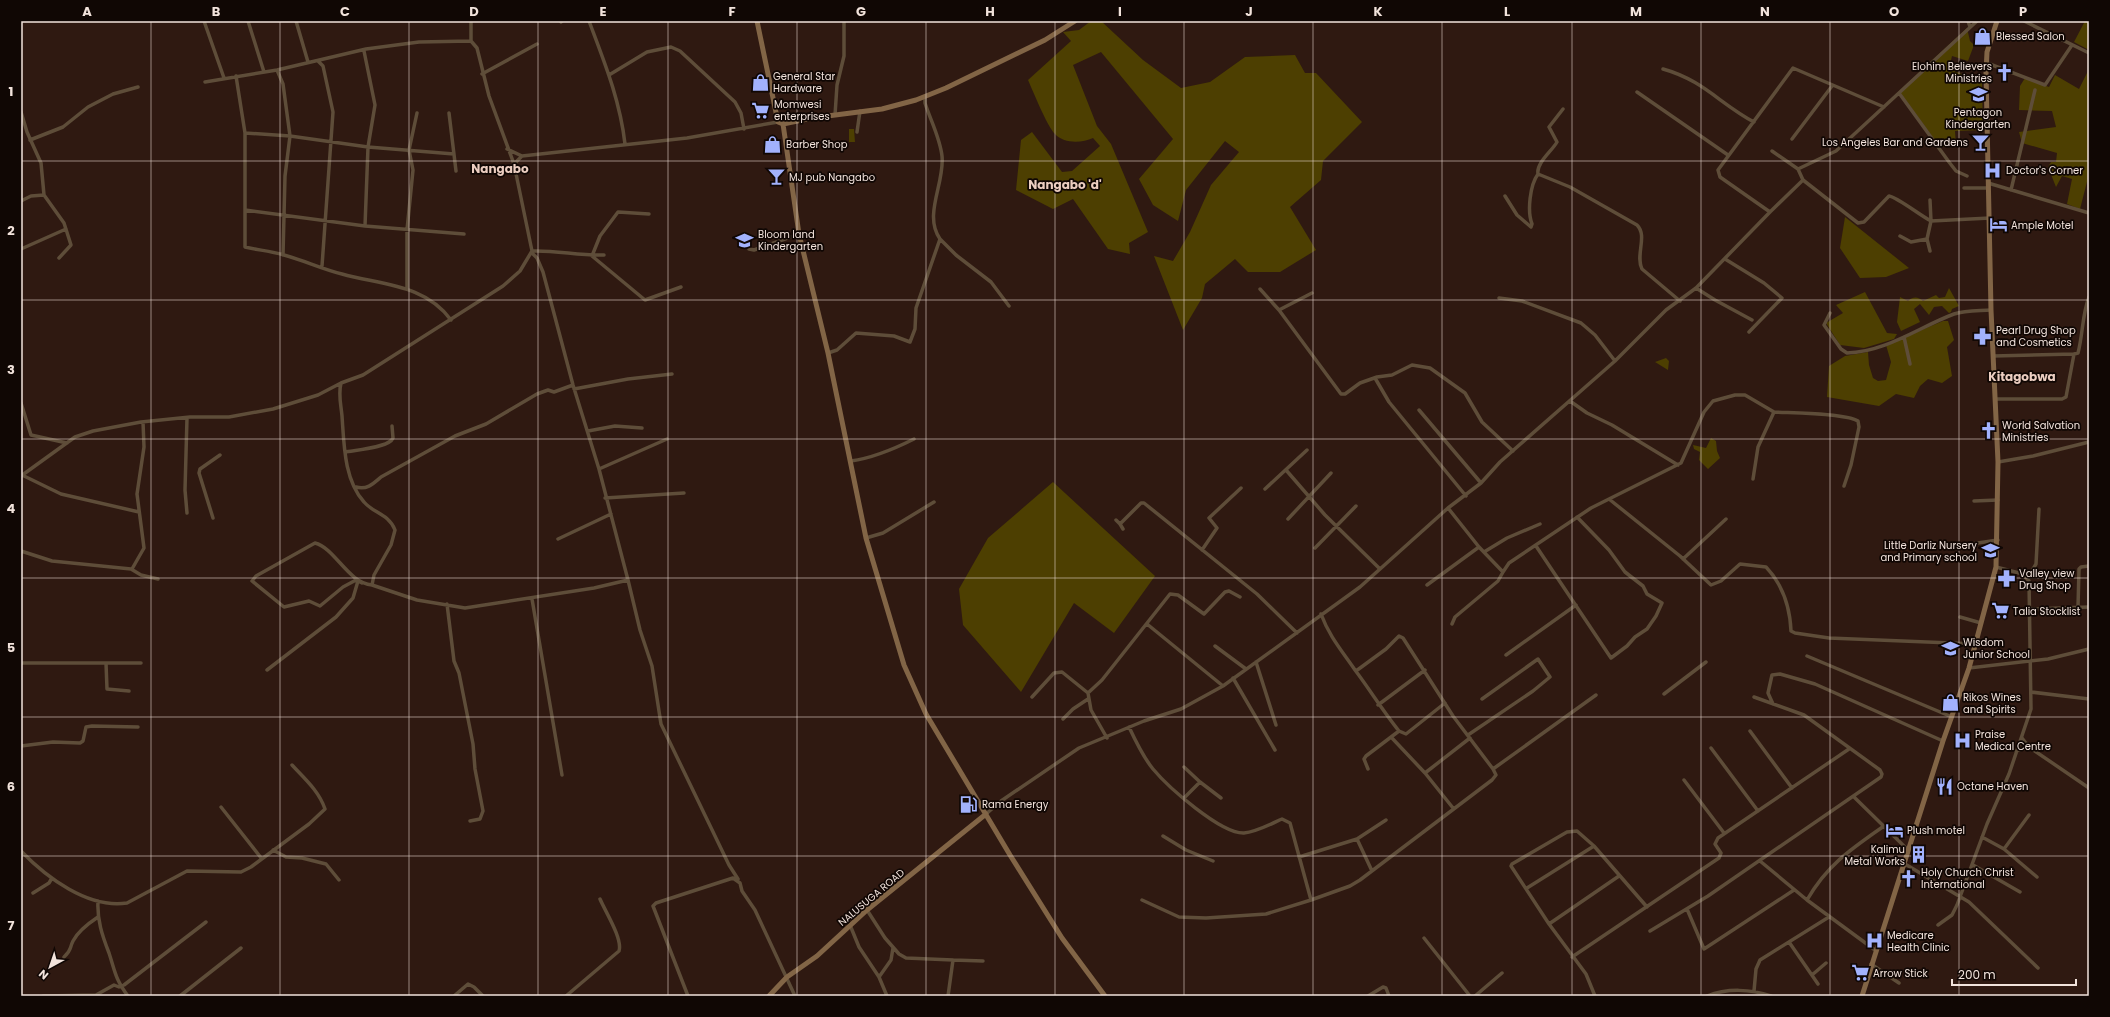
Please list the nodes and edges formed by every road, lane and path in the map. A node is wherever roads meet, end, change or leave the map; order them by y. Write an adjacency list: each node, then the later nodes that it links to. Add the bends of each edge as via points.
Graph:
1 (205, 21): 28 (street)
2 (248, 21): 24 (street)
3 (296, 21): 20 (street)
4 (471, 21): 14 (street)
5 (589, 21): 26 (street)
6 (758, 21): 44 (street)
7 (844, 21): 42 (street, via 844,56 837,85)
8 (1075, 21): 35 (street, via 1045,40)
9 (1968, 21): 13 (street)
10 (1977, 21): 13 (street)
11 (1997, 21): 21 (street)
12 (2024, 21): 16 (street)
13 (1970, 27): 34 (street)
14 (470, 41): 17 (street, via 419,42); 25 (street, via 477,48)
15 (537, 44): 25 (street)
16 (2072, 45): 18 (street); 21 (street, via 2046,85)
17 (364, 51): 19 (street, via 330,56); 53 (street, via 375,105)
18 (2089, 53)
19 (318, 61): 20 (street); 51 (street, via 323,66 333,112)
20 (308, 62): 23 (street)
21 (1987, 63): 66 (street)
22 (1663, 69): 43 (street, via 1682,74 1707,88)
23 (277, 70): 24 (street); 48 (street, via 283,84)
24 (264, 72): 27 (street)
25 (482, 74): 54 (street)
26 (609, 75): 45 (street, via 647,52 671,47 680,51 735,102 741,113); 52 (street, via 623,125)
27 (236, 76): 28 (street); 47 (street)
28 (224, 78): 29 (street)
29 (205, 82)
30 (1832, 86): 36 (street); 43 (street, via 1793,68); 49 (street)
31 (138, 87): 50 (street, via 103,99 74,116 63,127)
32 (2035, 90): 68 (street)
33 (1637, 92): 58 (street)
34 (1899, 93): 36 (street); 64 (street, via 1949,162)
35 (925, 97): 39 (street, via 897,106); 87 (street, via 942,156 933,220 935,232)
36 (1884, 107): 61 (street, via 1836,151)
37 (1564, 109): 63 (street, via 1550,125 1549,129 1557,142 1540,164)
38 (21, 112): 50 (street)
39 (860, 112): 42 (street); 46 (street)
40 (417, 113): 55 (street)
41 (449, 113): 57 (street)
42 (835, 115): 44 (street)
43 (1754, 122): 58 (street)
44 (780, 123): 45 (street); 85 (street)
45 (744, 129): 52 (street)
46 (857, 132)
47 (245, 133): 48 (street); 73 (street)
48 (290, 136): 51 (street); 77 (street, via 285,176)
49 (1792, 139)
50 (30, 140): 69 (street, via 41,163)
51 (332, 142): 53 (street); 79 (street)
52 (625, 144): 59 (street)
53 (368, 147): 55 (street); 81 (street)
54 (507, 149): 59 (street); 60 (street)
55 (409, 150): 57 (street); 83 (street, via 413,170)
56 (1772, 151): 61 (street)
57 (454, 154): 62 (street)
58 (1728, 155): 74 (street, via 1718,170 1718,175)
59 (522, 156): 60 (street)
60 (514, 164): 92 (street)
61 (1798, 169): 65 (street)
62 (456, 171)
63 (1538, 174): 70 (street, via 1530,200 1531,226 1517,215); 106 (street, via 1570,187 1637,225 1641,233 1640,264 1646,273)
64 (1966, 176)
65 (1803, 180): 74 (street); 80 (street, via 1858,223 1864,222 1889,196)
66 (1988, 186): 67 (street); 68 (street); 78 (street)
67 (1964, 188)
68 (2012, 190): 75 (street)
69 (44, 195): 72 (street, via 31,196); 82 (street, via 59,214)
70 (1505, 196)
71 (1930, 200): 80 (street)
72 (21, 201)
73 (245, 210): 77 (street); 93 (street, via 245,247)
74 (1770, 212): 97 (street)
75 (2089, 213)
76 (648, 214): 95 (street, via 618,212 600,236)
77 (285, 216): 79 (street); 93 (street)
78 (1990, 218): 80 (street); 109 (street)
79 (324, 220): 81 (street); 98 (street)
80 (1931, 221): 88 (street)
81 (365, 226): 83 (street)
82 (66, 229): 89 (street); 96 (street, via 71,246)
83 (407, 230): 84 (street); 101 (street)
84 (464, 234)
85 (799, 234): 90 (street, via 754,250); 115 (street)
86 (1900, 236): 88 (street, via 1911,242)
87 (940, 239): 107 (street, via 991,282); 115 (street, via 916,308 915,329 910,342 894,336 859,332 837,350)
88 (1927, 239): 91 (street)
89 (21, 249)
90 (748, 249)
91 (1930, 251)
92 (532, 252): 95 (street, via 548,250); 111 (street, via 525,266 511,280); 123 (street, via 543,272)
93 (283, 255): 98 (street)
94 (604, 255): 95 (street)
95 (592, 256): 99 (street, via 645,300)
96 (59, 258)
97 (1725, 259): 100 (street); 113 (street, via 1764,283 1782,298)
98 (322, 266): 101 (street, via 340,274)
99 (681, 287)
100 (1696, 288): 106 (street); 112 (street)
101 (407, 289): 111 (street, via 423,295 438,305)
102 (1260, 289): 108 (street)
103 (1312, 293): 108 (street)
104 (2089, 297): 116 (street, via 2082,339 2078,353)
105 (1499, 298): 118 (street, via 1522,301 1581,323 1595,335)
106 (1680, 301): 118 (street, via 1666,310)
107 (1010, 306)
108 (1279, 310): 121 (street, via 1341,394)
109 (1991, 310): 114 (street, via 1955,314); 117 (street)
110 (1830, 313): 114 (street, via 1824,325 1841,349 1847,353)
111 (451, 320): 122 (street, via 363,375)
112 (1752, 320)
113 (1749, 332)
114 (1904, 337): 119 (street)
115 (828, 352): 142 (street)
116 (2074, 354): 117 (street); 124 (street, via 2069,392 2064,398)
117 (1993, 356): 124 (street)
118 (1615, 361): 125 (street)
119 (1910, 364)
120 (672, 374): 123 (street)
121 (1375, 378): 139 (street, via 1392,375 1412,366 1430,368 1465,393 1482,422); 156 (street, via 1389,402)
122 (341, 383): 129 (street, via 318,395 273,409 229,417); 140 (street, via 338,395)
123 (574, 387): 133 (street); 152 (street, via 537,394 486,424 455,436 382,477 371,486)
124 (1996, 399): 143 (street)
125 (1570, 401): 139 (street); 144 (street, via 1586,413 1612,425)
126 (21, 403): 137 (street, via 31,435)
127 (1419, 410): 150 (street)
128 (1774, 412): 144 (street, via 1745,395 1713,401 1704,412 1683,461); 149 (street, via 1758,447); 151 (street, via 1823,415 1858,421 1851,465)
129 (187, 418): 130 (street); 167 (street)
130 (143, 422): 137 (street, via 93,431 75,437); 166 (street, via 144,446 137,484)
131 (392, 426): 140 (street, via 391,442)
132 (642, 428): 133 (street, via 615,426)
133 (588, 431): 145 (street)
134 (914, 438): 142 (street, via 885,452)
135 (667, 439): 145 (street)
136 (2089, 442): 143 (street)
137 (67, 443): 148 (street)
138 (1307, 450): 146 (street)
139 (1513, 451): 150 (street)
140 (344, 452): 152 (street, via 349,473)
141 (220, 455): 170 (street, via 200,469)
142 (851, 461): 178 (street)
143 (1998, 462): 160 (street)
144 (1678, 465): 159 (street)
145 (599, 469): 158 (street)
146 (1286, 470): 154 (street); 157 (street)
147 (1331, 473): 157 (street)
148 (22, 475): 166 (street, via 62,494)
149 (1753, 479)
150 (1480, 483): 156 (street)
151 (1844, 486)
152 (356, 487): 198 (street, via 364,503 386,517 395,530 391,545 374,575)
153 (1241, 488): 185 (street, via 1209,518 1217,528)
154 (1265, 489)
155 (684, 493): 158 (street)
156 (1466, 496): 164 (street)
157 (1309, 497): 171 (street); 176 (street)
158 (605, 498): 168 (street)
159 (1609, 499): 169 (street); 188 (street)
160 (1998, 500): 161 (street); 180 (street)
161 (1974, 501)
162 (934, 502): 178 (street, via 883,533)
163 (1356, 506): 176 (street)
164 (1448, 508): 183 (street); 192 (street)
165 (2038, 509): 194 (street, via 2036,564)
166 (140, 512): 191 (street, via 144,548)
167 (187, 513)
168 (611, 514): 179 (street); 196 (street)
169 (1577, 517): 182 (street); 203 (street, via 1609,550 1625,572 1662,605 1647,629 1612,658)
170 (213, 518)
171 (1288, 519)
172 (1116, 520): 174 (street)
173 (1726, 520): 188 (street)
174 (1120, 524): 177 (street); 185 (street, via 1144,503)
175 (1540, 524): 187 (street, via 1507,538)
176 (1337, 526): 184 (street); 192 (street)
177 (1123, 529)
178 (866, 538): 278 (street, via 912,686)
179 (558, 539)
180 (1998, 540): 181 (street); 190 (street)
181 (1971, 544)
182 (1536, 546): 193 (street, via 1509,563); 203 (street)
183 (1479, 547): 187 (street); 199 (street)
184 (1315, 548)
185 (1202, 550): 212 (street, via 1257,594)
186 (21, 551): 191 (street, via 52,561)
187 (1484, 552): 193 (street)
188 (1683, 559): 213 (street, via 1711,585 1721,581 1740,564 1766,567 1782,589 1791,618 1792,631 1795,633 1828,638)
189 (2089, 566): 204 (street, via 2078,569)
190 (1996, 567): 194 (street, via 2020,573); 209 (street, via 1988,603)
191 (132, 569): 195 (street, via 145,577)
192 (1380, 569): 207 (street)
193 (1503, 572): 211 (street, via 1498,581 1455,617)
194 (2028, 578): 206 (street)
195 (158, 579)
196 (628, 580): 201 (street); 303 (street, via 652,666 661,724)
197 (360, 582): 197 (street, via 324,548 315,543 252,580 284,607 309,602 320,606 343,587 356,580); 198 (street); 226 (street, via 353,598 336,617)
198 (372, 585): 202 (street, via 417,600)
199 (1427, 585)
200 (1240, 597): 210 (street, via 1229,591 1225,592 1204,614 1178,595 1170,594)
201 (532, 598): 202 (street, via 472,607); 267 (street)
202 (447, 604): 281 (street, via 454,661 459,673 473,744 483,811 480,819)
203 (1576, 605): 216 (street)
204 (2078, 607): 205 (street); 206 (street)
205 (2089, 607)
206 (2029, 609): 218 (street)
207 (1322, 614): 212 (street); 228 (street, via 1327,631)
208 (1960, 616): 209 (street)
209 (1980, 623): 213 (street)
210 (1147, 624): 230 (street); 233 (street, via 1102,680)
211 (1452, 624)
212 (1297, 633): 219 (street)
213 (1976, 644): 224 (street)
214 (1215, 646): 225 (street)
215 (2089, 649): 218 (street, via 2048,659)
216 (1506, 655)
217 (1807, 656): 244 (street)
218 (2031, 660): 224 (street); 232 (street)
219 (1256, 662): 225 (street); 246 (street)
220 (1706, 662): 234 (street)
221 (21, 663): 222 (street)
222 (106, 663): 223 (street); 231 (street, via 107,689)
223 (141, 663)
224 (1969, 668): 244 (street)
225 (1246, 669): 229 (street)
226 (267, 670)
227 (1425, 670): 228 (street, via 1406,640 1399,636); 241 (street); 242 (street)
228 (1356, 671): 242 (street)
229 (1233, 678): 230 (street); 260 (street)
230 (1224, 686): 248 (street, via 1186,707)
231 (129, 691)
232 (2031, 692): 240 (street); 254 (street, via 2031,709)
233 (1088, 693): 236 (street, via 1059,671 1054,673); 238 (street)
234 (1664, 694)
235 (1596, 695): 265 (street)
236 (1032, 697)
237 (1754, 697): 243 (street)
238 (1088, 699): 245 (street); 253 (street, via 1091,710)
239 (1482, 699): 251 (street, via 1538,658 1550,677)
240 (2089, 699)
241 (1445, 703): 249 (street, via 1406,734); 251 (street)
242 (1378, 705): 249 (street)
243 (1774, 705): 255 (street, via 1768,693 1772,675 1780,674 1815,684); 259 (street, via 1804,715)
244 (1952, 717): 255 (street)
245 (1063, 719)
246 (1276, 726)
247 (138, 727): 256 (street, via 92,726 86,727 83,741 80,743 53,742)
248 (1129, 727): 253 (street); 273 (street, via 1155,771)
249 (1399, 731): 252 (street)
250 (1750, 731): 270 (street)
251 (1469, 736): 265 (street); 266 (street)
252 (1392, 737): 264 (street, via 1364,758); 266 (street)
253 (1107, 738): 278 (street, via 1079,748)
254 (2022, 738): 257 (street); 261 (street)
255 (1943, 741): 290 (street)
256 (21, 746)
257 (2030, 747): 261 (street); 271 (street)
258 (1711, 748): 277 (street)
259 (1849, 749): 270 (street); 272 (street, via 1882,774)
260 (1275, 750)
261 (2016, 751): 285 (street)
262 (292, 765): 289 (street, via 314,790 325,808 309,824)
263 (1184, 767): 269 (street)
264 (1368, 769)
265 (1493, 769): 276 (street, via 1495,776)
266 (1425, 773): 276 (street)
267 (562, 775)
268 (1684, 780): 283 (street)
269 (1200, 782): 273 (street); 274 (street)
270 (1792, 788): 277 (street)
271 (2089, 788)
272 (1854, 797): 282 (street); 295 (street)
273 (1184, 798): 292 (street, via 1209,819 1234,832 1245,833 1282,819 1287,820)
274 (1221, 798)
275 (221, 807): 293 (street)
276 (1453, 808): 298 (street)
277 (1758, 811): 283 (street)
278 (986, 814): 317 (street, NALUSUGA ROAD); 356 (street, via 1062,938)
279 (2029, 814): 288 (street)
280 (1386, 820): 286 (street)
281 (470, 821)
282 (1884, 826): 290 (street); 313 (street, via 1818,879)
283 (1724, 833): 315 (street, via 1715,844 1721,853 1719,858)
284 (1163, 836): 294 (street, via 1186,850)
285 (1982, 837): 288 (street); 297 (street)
286 (1357, 839): 292 (street); 298 (street)
287 (1594, 846): 299 (street); 304 (street); 304 (street, via 1582,834 1572,831 1514,862 1512,866)
288 (2004, 849): 300 (street)
289 (273, 850): 293 (street); 302 (street, via 286,857 326,864)
290 (1908, 850): 296 (street)
291 (21, 851): 301 (street)
292 (1299, 857): 312 (street)
293 (262, 859): 314 (street, via 241,872 187,871 127,903 116,905)
294 (1213, 861)
295 (1760, 861): 305 (street); 316 (street)
296 (1905, 864): 308 (street); 329 (street)
297 (1973, 865): 306 (street); 308 (street)
298 (1372, 871): 312 (street, via 1350,886)
299 (1619, 876): 315 (street); 321 (street)
300 (2037, 877)
301 (52, 878): 307 (street, via 49,883); 314 (street, via 70,890)
302 (339, 880)
303 (738, 880): 339 (street); 351 (street, via 733,878 653,906)
304 (1527, 888): 321 (street)
305 (1794, 890): 313 (street); 316 (street, via 1704,949)
306 (2020, 892)
307 (32, 893)
308 (1959, 895): 323 (street, via 1952,915); 336 (street)
309 (600, 899): 350 (street, via 617,934 619,951)
310 (1318, 899): 312 (street)
311 (1142, 900): 312 (street, via 1179,917 1206,918 1266,914)
312 (1311, 900)
313 (1807, 900): 319 (street)
314 (98, 901): 318 (street)
315 (1646, 907): 331 (street)
316 (1687, 909): 324 (street)
317 (867, 910): 322 (street, NALUSUGA ROAD); 328 (street)
318 (98, 916): 330 (street, via 77,936 71,951); 343 (street, via 113,970)
319 (1830, 916): 326 (street); 329 (street)
320 (206, 922): 343 (street)
321 (1549, 924): 331 (street)
322 (850, 925): 339 (street, NALUSUGA ROAD, via 817,956); 340 (street, via 859,947)
323 (1938, 925)
324 (1650, 932)
325 (1424, 938): 359 (street)
326 (1789, 942): 338 (street); 344 (street, via 1757,964)
327 (240, 948): 347 (street)
328 (893, 948): 332 (street, via 906,958); 340 (street, via 890,960)
329 (1875, 950): 335 (street)
330 (64, 957)
331 (1572, 957): 361 (street, via 1586,974)
332 (952, 960): 333 (street); 355 (street)
333 (983, 961)
334 (1826, 963): 338 (street)
335 (1871, 964): 341 (street); 364 (street)
336 (2038, 968)
337 (1502, 973): 360 (street)
338 (1812, 975): 342 (street)
339 (787, 977): 352 (street, NALUSUGA ROAD); 353 (street)
340 (879, 977): 354 (street)
341 (1899, 982)
342 (1818, 984)
343 (121, 987): 345 (street, via 114,985 96,995); 346 (street)
344 (1754, 991): 362 (street, via 1730,990); 363 (street)
345 (43, 996)
346 (128, 996)
347 (180, 996)
348 (454, 996): 349 (street, via 468,984)
349 (483, 996)
350 (566, 996)
351 (688, 996)
352 (769, 996)
353 (795, 996)
354 (887, 996)
355 (948, 996)
356 (1105, 996)
357 (1368, 996): 358 (street, via 1383,987)
358 (1389, 996)
359 (1470, 996)
360 (1475, 996)
361 (1595, 996)
362 (1707, 996)
363 (1771, 996)
364 (1863, 996)

